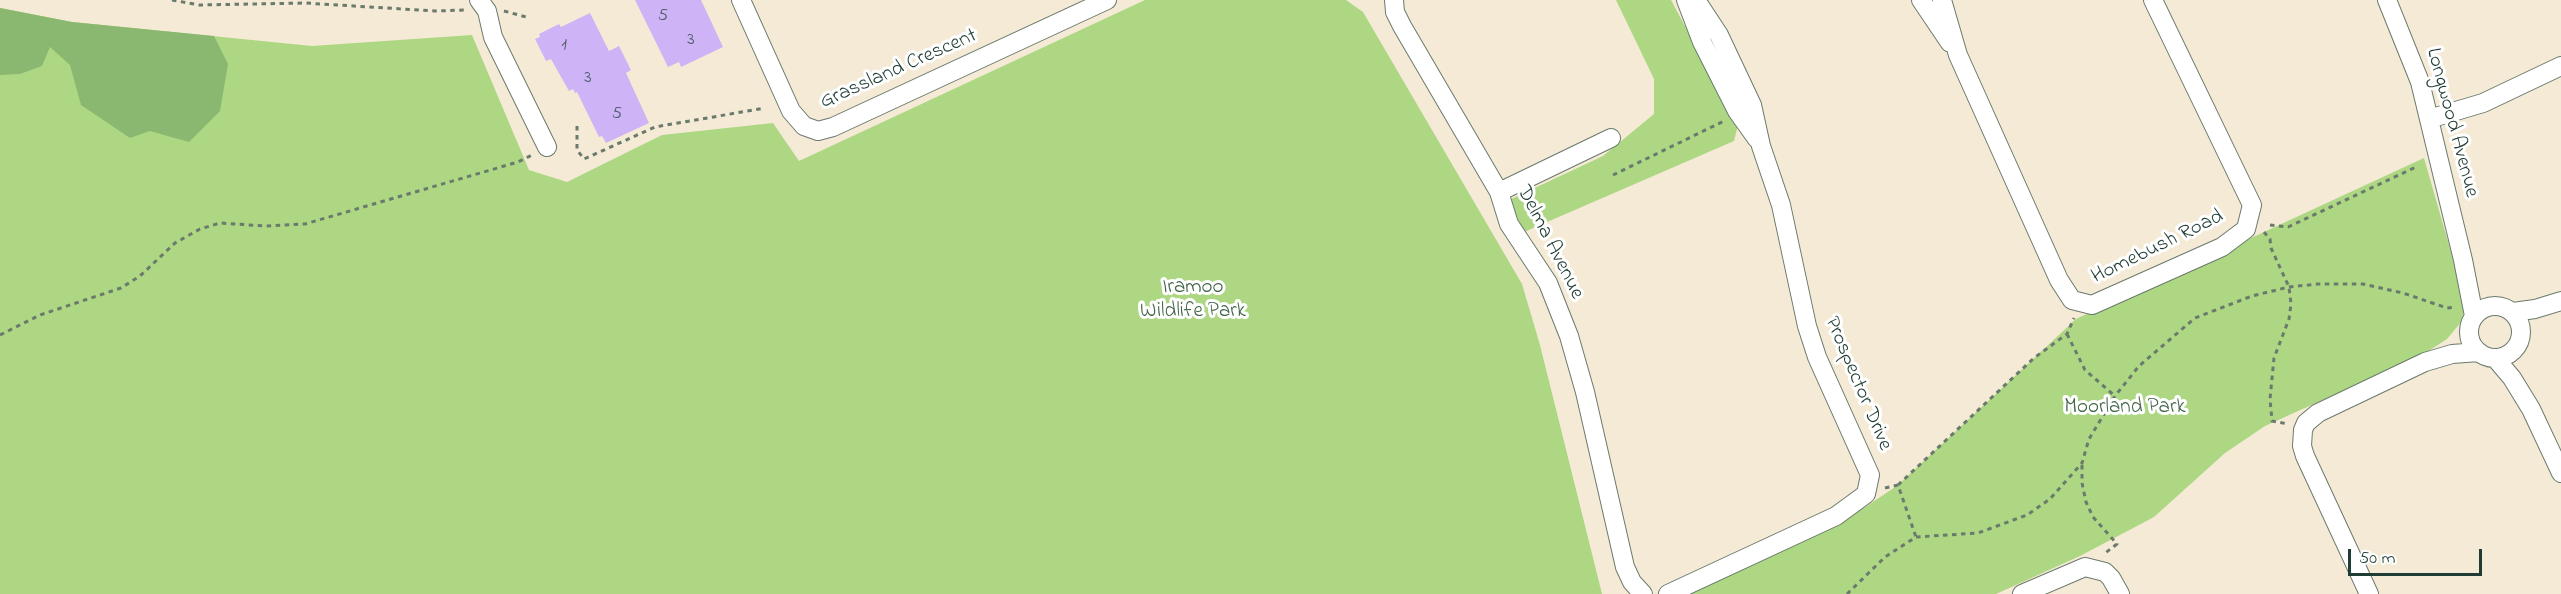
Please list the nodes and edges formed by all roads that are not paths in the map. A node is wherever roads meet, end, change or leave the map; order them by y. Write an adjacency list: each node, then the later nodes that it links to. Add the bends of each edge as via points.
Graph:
1 (741, 0): 2 (street, Grassland Crescent, via 791,111 804,126 818,131)
2 (1107, 0)
3 (1394, 0): 17 (street, Delma Avenue, via 1402,26)
4 (1686, 0): 15 (street, Prospector Drive, via 1737,111)
5 (1696, 0): 15 (street, Prospector Drive, via 1719,36 1752,105)
6 (1921, 0): 11 (street, Homebush Road)
7 (1942, 0): 11 (street, Homebush Road)
8 (2153, 0): 11 (street, Homebush Road, via 2252,205 2246,229 2222,247 2092,305 2072,300 2059,280)
9 (2387, 0): 13 (street, Longwood Avenue, via 2411,55)
10 (486, 6): 16 (street, via 493,37)
11 (1958, 55)
12 (2561, 66): 13 (street, via 2483,103)
13 (2429, 119): 18 (street, Longwood Avenue)
14 (1611, 138): 17 (street)
15 (1761, 146): 29 (street, Prospector Drive, via 1781,206 1807,326 1817,357 1863,454 1870,484 1866,494 1836,516)
16 (547, 147)
17 (1498, 192): 28 (street, Delma Avenue, via 1509,224 1548,283 1569,336 1625,567)
18 (2463, 260): 21 (street, Longwood Avenue, via 2480,287); 22 (street, Longwood Avenue)
19 (2561, 301): 21 (street, via 2535,309)
20 (2561, 307): 23 (street)
21 (2504, 309): 22 (street, via 2487,307); 23 (street, via 2518,319)
22 (2472, 315): 24 (street, via 2471,340); 25 (street)
23 (2519, 342): 24 (street, via 2503,357); 26 (street, via 2520,369)
24 (2487, 355): 25 (street, via 2452,354); 26 (street, via 2512,378)
25 (2425, 362): 32 (street, via 2318,413 2303,430 2305,456)
26 (2531, 409): 27 (street)
27 (2561, 473)
28 (1642, 593)
29 (1668, 594)
30 (2022, 594): 31 (street, via 2085,567 2105,572)
31 (2120, 594)
32 (2369, 594)

